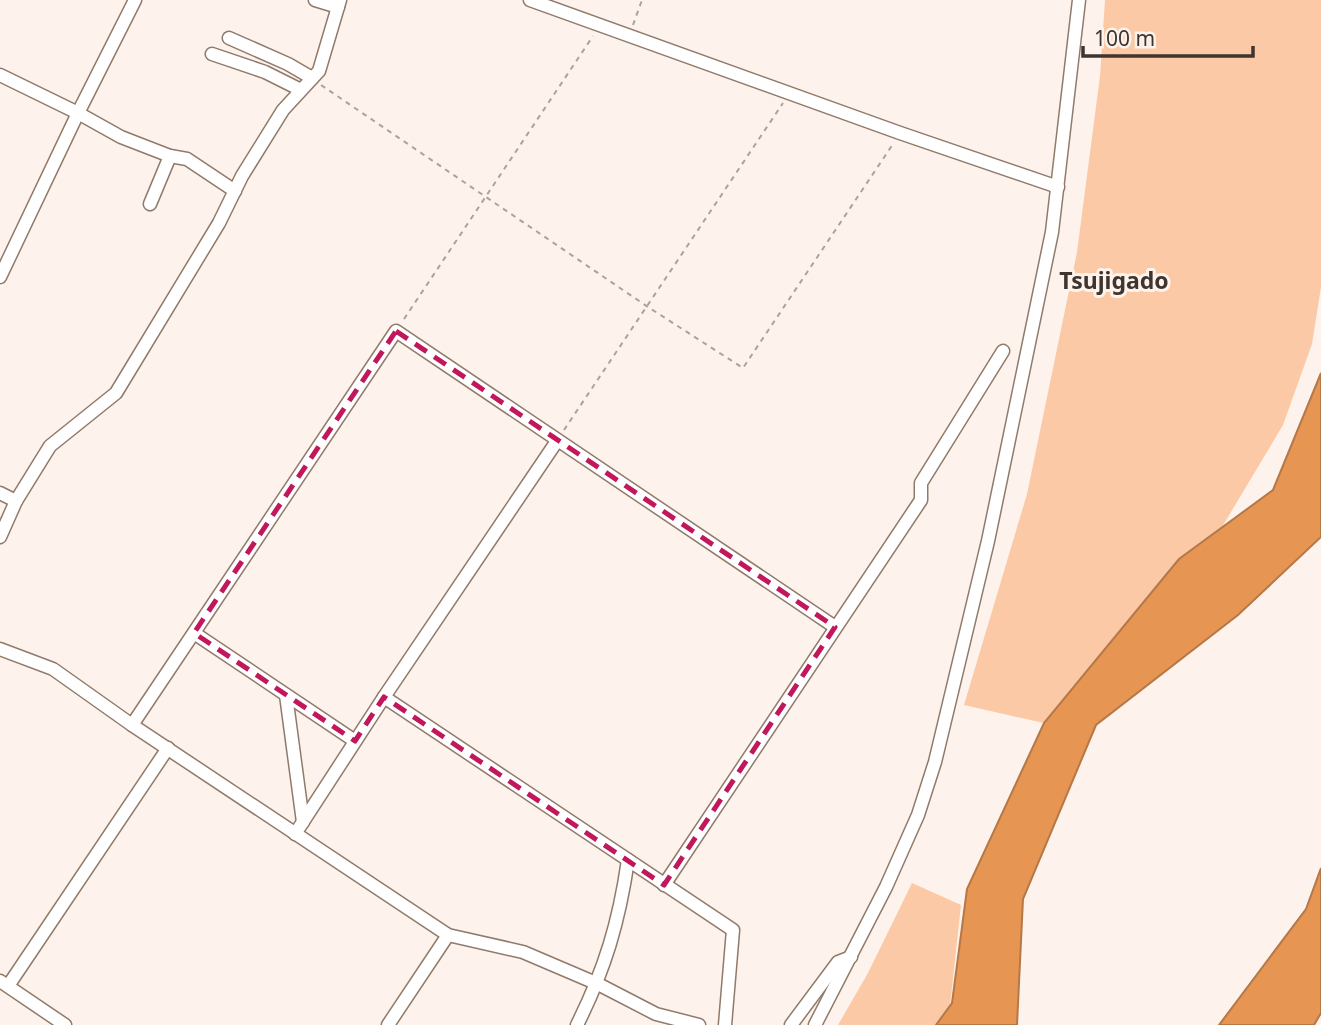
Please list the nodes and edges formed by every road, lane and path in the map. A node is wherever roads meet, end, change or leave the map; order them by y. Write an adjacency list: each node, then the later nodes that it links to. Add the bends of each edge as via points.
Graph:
1 (135, 0): 15 (street)
2 (315, 0): 6 (street)
3 (530, 0): 7 (street)
4 (642, 0): 8 (path)
5 (1079, 0): 18 (street)
6 (339, 4): 12 (street, via 319,71)
7 (599, 26): 8 (street); 20 (path)
8 (629, 36): 14 (street)
9 (229, 38): 12 (street)
10 (212, 54): 13 (street)
11 (0, 75): 15 (street)
12 (312, 78): 13 (street); 20 (path)
13 (301, 90): 19 (street, via 283,110)
14 (789, 93): 16 (street); 23 (path)
15 (78, 113): 17 (street, via 121,137); 22 (street)
16 (900, 133): 18 (street); 23 (path, via 743,368)
17 (170, 156): 19 (street, via 187,159); 21 (street)
18 (1058, 187): 43 (street, via 1032,335 935,762 918,815)
19 (234, 191): 28 (street, via 116,393 50,446)
20 (485, 196): 23 (path); 24 (path)
21 (150, 204)
22 (0, 277)
23 (648, 307): 26 (path)
24 (396, 331): 26 (street); 31 (street)
25 (1003, 351): 30 (street, via 921,483 921,499)
26 (557, 441): 30 (street); 34 (street)
27 (0, 493): 28 (street)
28 (16, 501): 29 (street)
29 (0, 537)
30 (835, 627): 41 (street)
31 (194, 633): 33 (street); 35 (street)
32 (0, 649): 35 (street, via 53,669)
33 (286, 695): 36 (street); 38 (street)
34 (384, 697): 36 (street); 40 (street)
35 (132, 725): 37 (street)
36 (355, 741): 38 (street)
37 (168, 748): 39 (street); 44 (street)
38 (303, 822): 39 (street)
39 (295, 834): 42 (street)
40 (628, 860): 41 (street); 45 (street, via 617,921)
41 (664, 885): 51 (street, via 733,930)
42 (448, 935): 45 (street, via 523,952); 48 (street)
43 (851, 957): 52 (street, via 838,962); 53 (street)
44 (4, 983): 46 (street)
45 (598, 984): 49 (street); 50 (street, via 656,1014)
46 (45, 1019): 47 (street)
47 (65, 1025)
48 (388, 1025)
49 (577, 1025)
50 (699, 1025)
51 (725, 1025)
52 (791, 1025)
53 (815, 1025)

